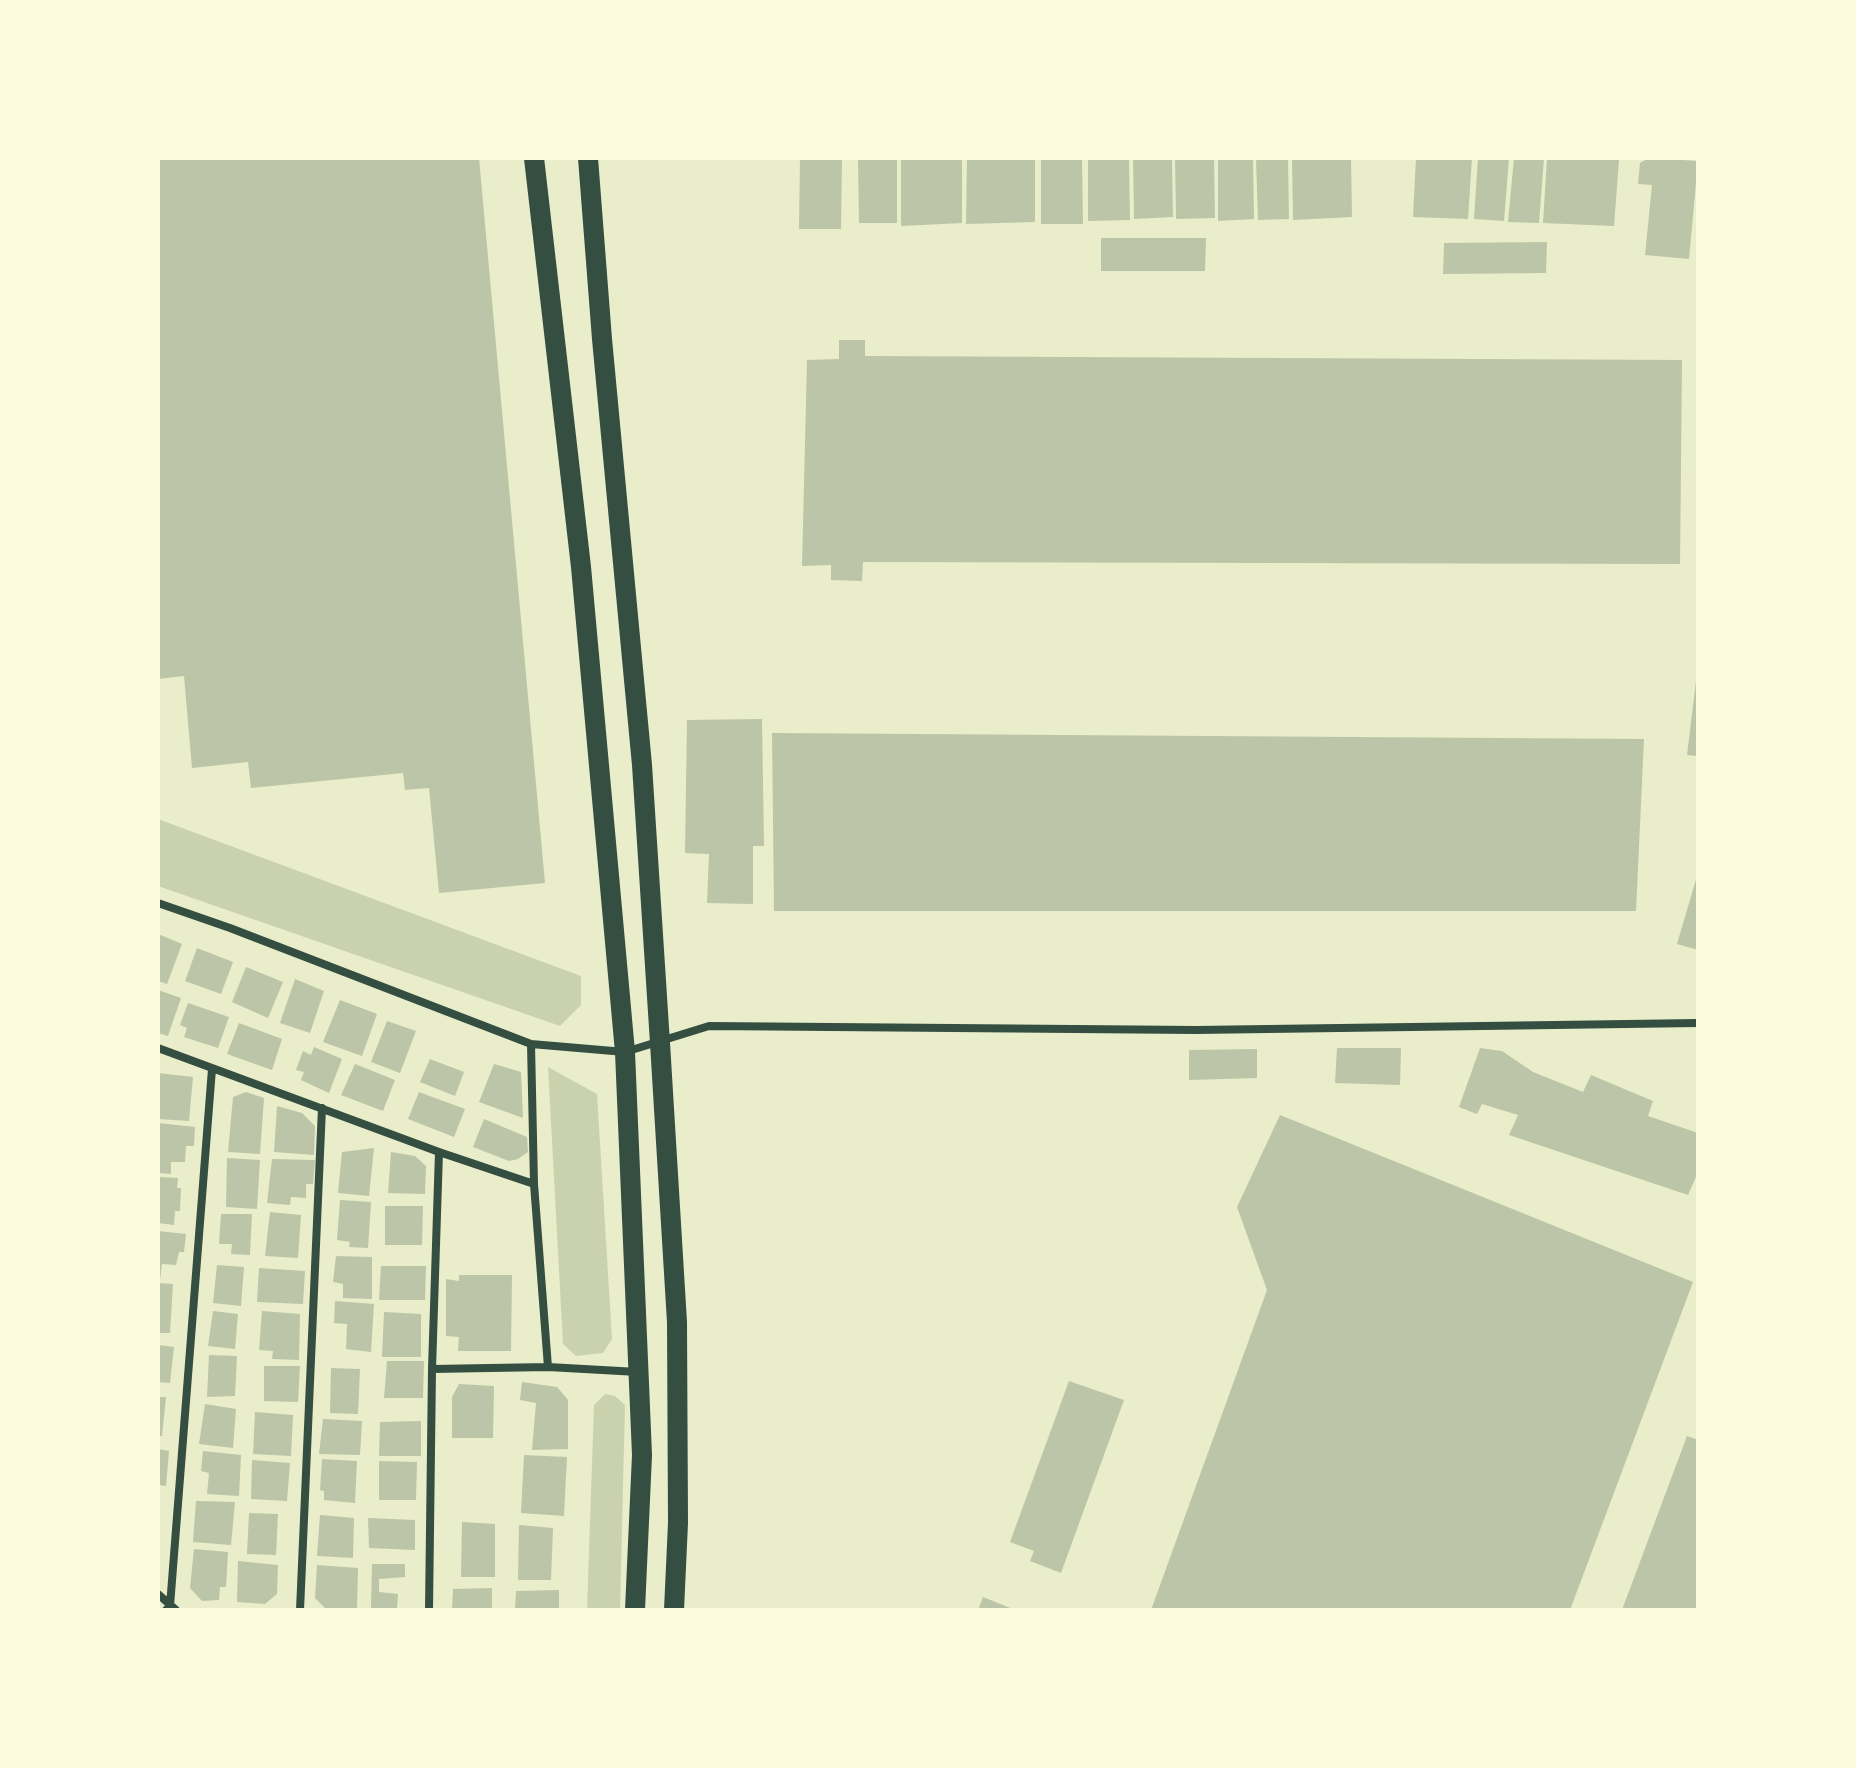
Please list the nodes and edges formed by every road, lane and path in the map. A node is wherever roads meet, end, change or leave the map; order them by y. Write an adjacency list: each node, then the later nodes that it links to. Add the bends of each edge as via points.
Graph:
1 (534, 158): 8 (main road, via 581,567)
2 (588, 158): 5 (main road, via 642,765)
3 (158, 903): 6 (street)
4 (1698, 1023): 5 (street, via 1196,1030 709,1026)
5 (660, 1043): 8 (street); 21 (main road, via 677,1322)
6 (531, 1044): 8 (street); 12 (street)
7 (158, 1048): 9 (street)
8 (625, 1052): 15 (main road)
9 (212, 1069): 10 (street); 17 (street)
10 (322, 1108): 11 (street); 18 (street)
11 (439, 1152): 12 (street); 14 (street)
12 (534, 1184): 13 (street)
13 (548, 1367): 14 (street); 15 (street)
14 (432, 1369): 19 (street)
15 (638, 1372): 20 (main road, via 642,1455)
16 (158, 1594): 17 (street)
17 (171, 1609)
18 (300, 1610)
19 (429, 1610)
20 (635, 1610)
21 (674, 1610)

